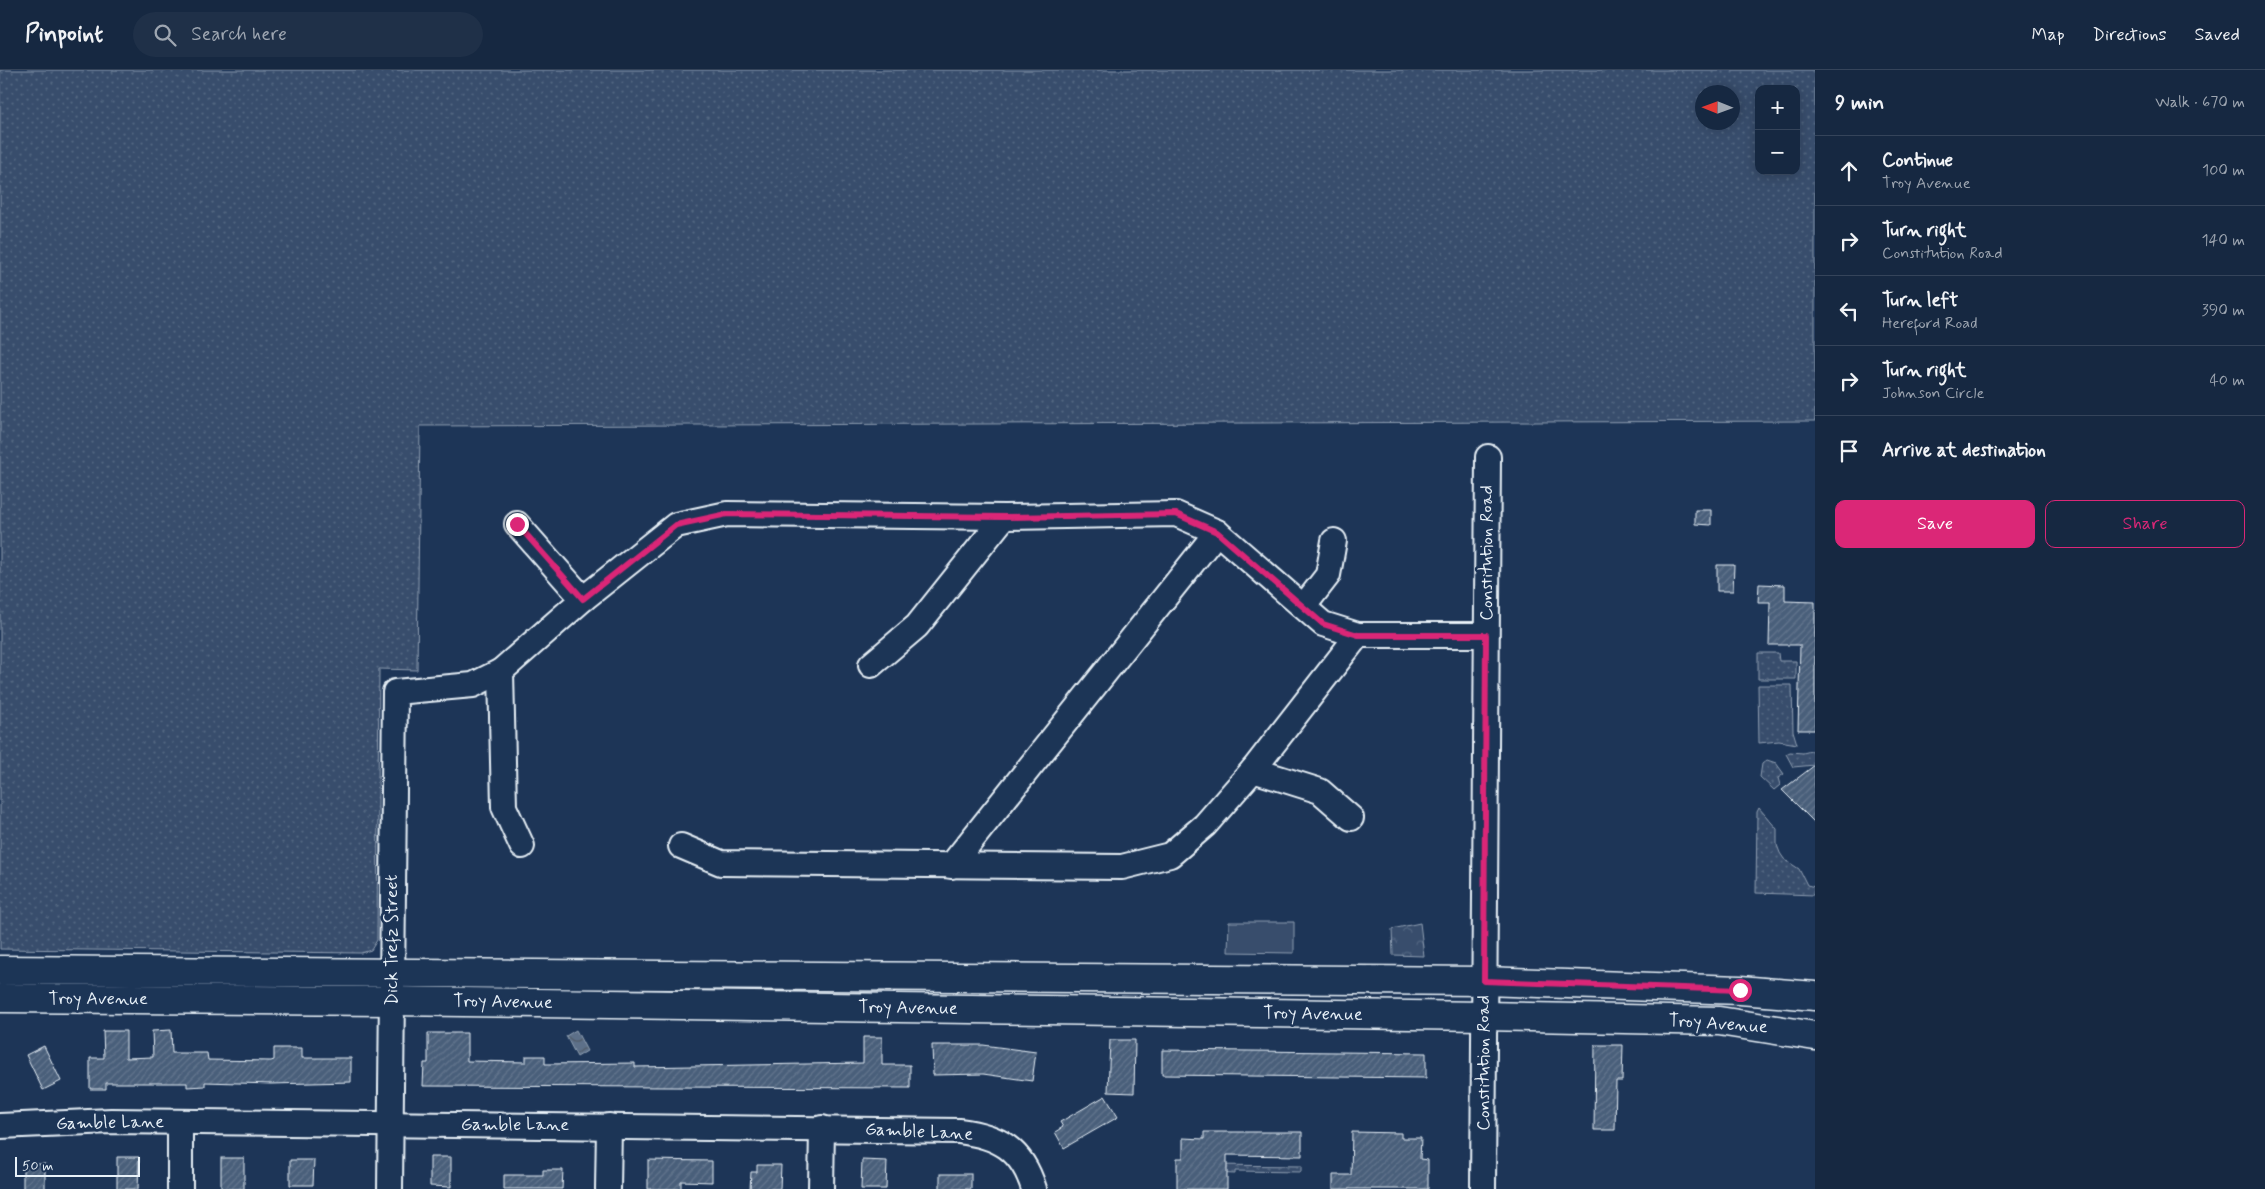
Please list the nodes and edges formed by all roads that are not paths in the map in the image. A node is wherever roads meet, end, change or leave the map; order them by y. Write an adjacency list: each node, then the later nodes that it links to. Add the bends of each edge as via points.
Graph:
1 (1488, 457): 9 (street, Constitution Road)
2 (1004, 517): 4 (street, via 1176,514); 6 (street, via 727,514 676,525); 10 (street, via 917,626)
3 (517, 524): 6 (street)
4 (1217, 532): 7 (street); 16 (street)
5 (1334, 541): 7 (street, via 1328,575)
6 (583, 599): 11 (street)
7 (1304, 606): 8 (street, via 1323,624)
8 (1358, 635): 9 (street); 12 (street)
9 (1486, 635): 19 (street, Constitution Road)
10 (870, 665)
11 (502, 671): 14 (street, via 504,807); 18 (street, Dick Trefz Street, via 473,685 395,692)
12 (1253, 770): 13 (street, via 1320,791); 16 (street, via 1205,826 1170,855 1122,867)
13 (1351, 818)
14 (522, 846)
15 (681, 846): 16 (street, via 721,864)
16 (951, 866)
17 (0, 970): 18 (main road, Troy Avenue)
18 (392, 972): 19 (main road, Troy Avenue); 22 (street, Dick Trefz Street)
19 (1484, 981): 20 (main road, Troy Avenue, via 1740,990); 23 (street, Constitution Road)
20 (1815, 996)
21 (0, 998): 22 (main road, Troy Avenue)
22 (392, 1001): 23 (main road, Troy Avenue); 26 (street, Dick Trefz Street)
23 (1484, 1016): 24 (main road, Troy Avenue, via 1719,1021); 35 (street, Constitution Road)
24 (1815, 1036)
25 (180, 1122): 26 (street, Gamble Lane); 27 (street, Gamble Lane, via 111,1121); 30 (street)
26 (391, 1124): 28 (street, Gamble Lane); 31 (street, Dick Trefz Street)
27 (0, 1126)
28 (609, 1126): 29 (street, Gamble Lane); 32 (street)
29 (822, 1128): 33 (street); 34 (street, Gamble Lane, via 971,1132 989,1136 1021,1160)
30 (180, 1189)
31 (390, 1189)
32 (608, 1189)
33 (821, 1189)
34 (1034, 1189)
35 (1483, 1189)

